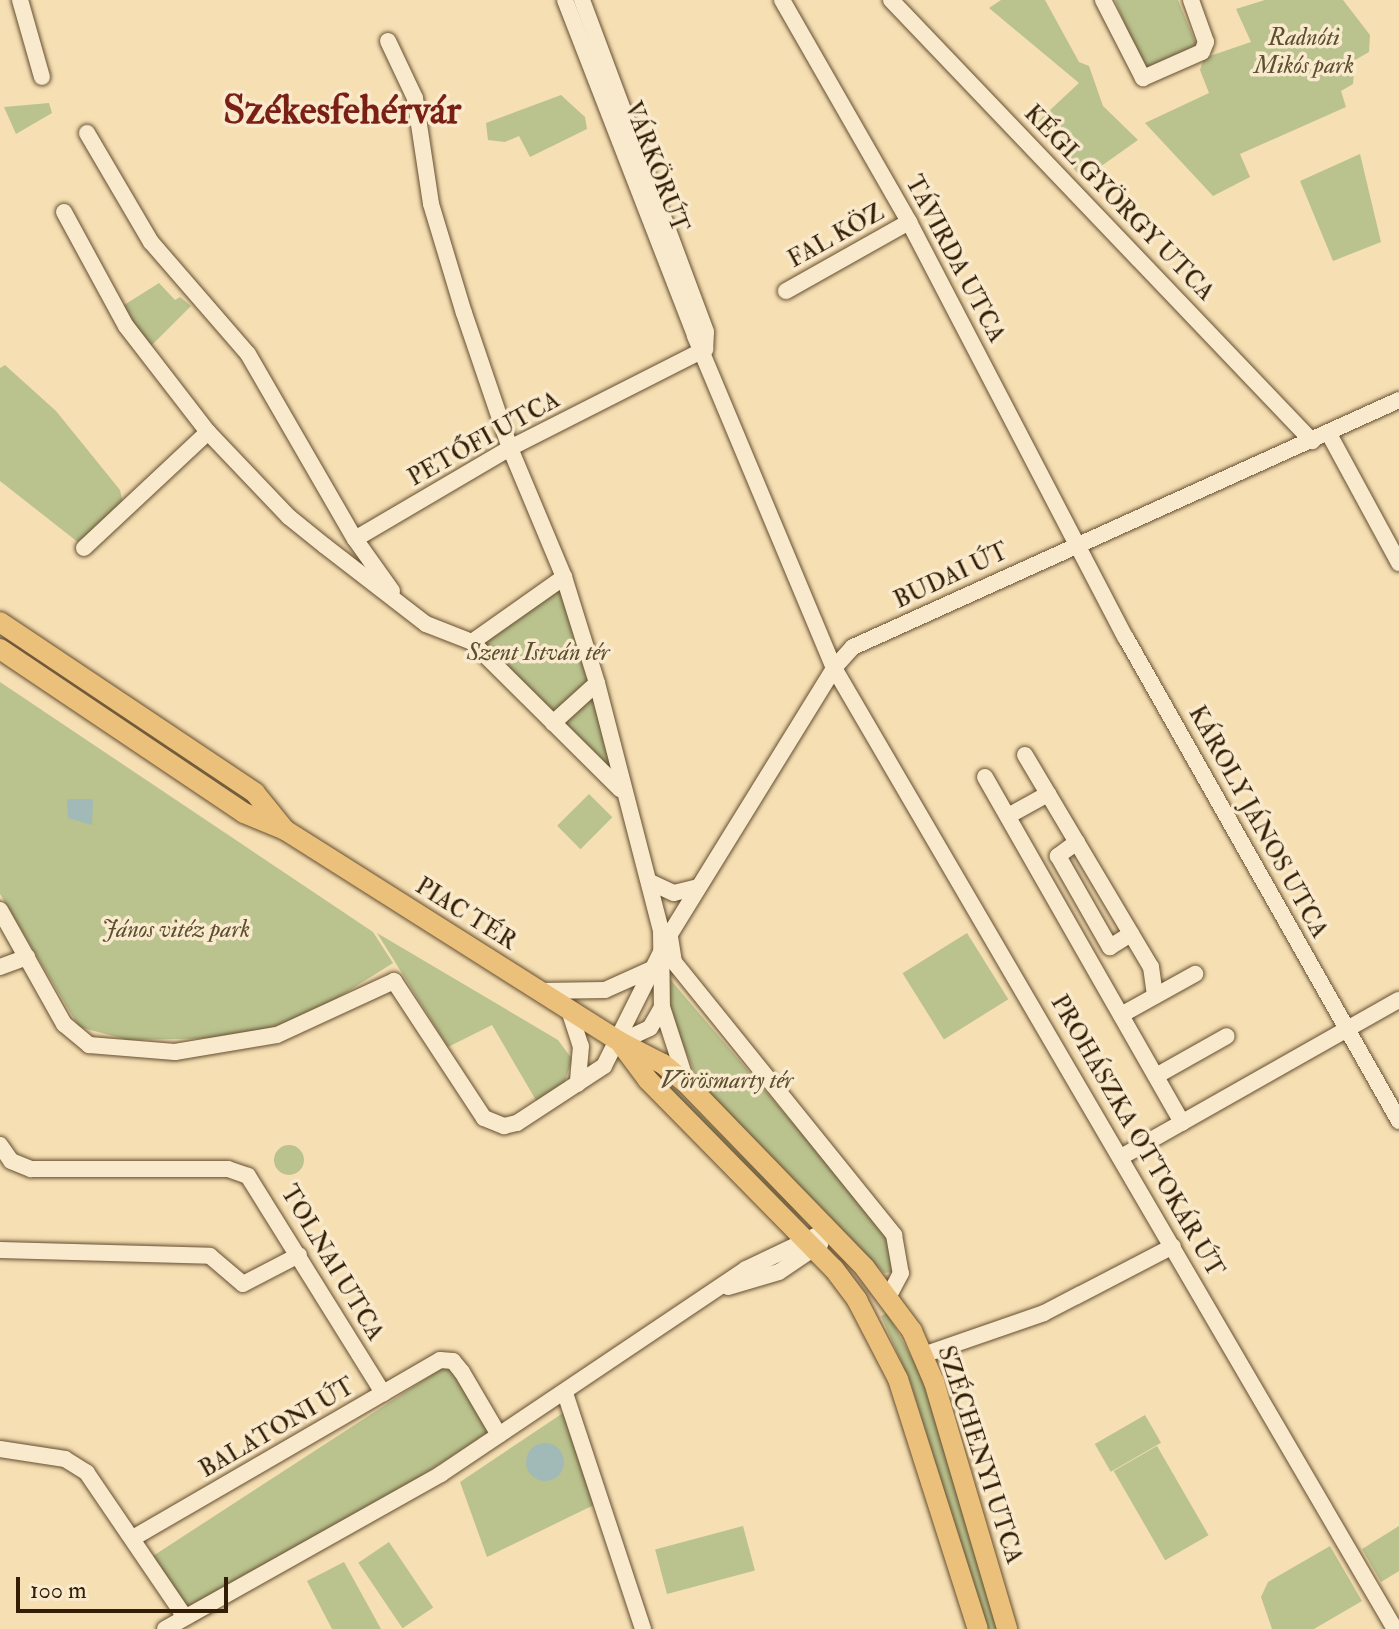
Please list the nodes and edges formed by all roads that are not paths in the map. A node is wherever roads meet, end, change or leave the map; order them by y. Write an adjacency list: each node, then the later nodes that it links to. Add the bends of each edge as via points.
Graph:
1 (20, 0): 9 (street)
2 (565, 0): 14 (street, VÁRKÖRÚT)
3 (582, 0): 14 (street, VÁRKÖRÚT, via 706,332)
4 (782, 0): 12 (street, TÁVIRDA UTCA)
5 (891, 0): 18 (street, KÉGL GYÖRGY UTCA)
6 (1103, 0): 7 (street, via 1143,78 1202,52 1206,42)
7 (1191, 0)
8 (388, 41): 19 (street, via 415,98 426,202)
9 (42, 77)
10 (87, 133): 20 (street, via 151,242 248,354)
11 (64, 212): 16 (street, via 126,326)
12 (909, 222): 13 (street, FAL KÖZ); 21 (street, TÁVIRDA UTCA)
13 (786, 291)
14 (705, 349): 19 (street, PETŐFI UTCA); 29 (street, VÁRKÖRÚT)
15 (1399, 400): 17 (street, BUDAI ÚT)
16 (208, 432): 22 (street); 25 (street, via 289,517)
17 (1329, 434): 18 (street, BUDAI ÚT); 23 (street)
18 (1312, 441): 21 (street, BUDAI ÚT)
19 (510, 448): 20 (street, PETŐFI UTCA); 24 (street)
20 (355, 539): 25 (street)
21 (1080, 543): 29 (street, BUDAI ÚT, via 853,647); 55 (street, KÁROLY JÁNOS UTCA, via 1126,638)
22 (84, 548)
23 (1399, 563)
24 (564, 577): 27 (street); 30 (street)
25 (397, 601): 27 (street, via 426,624)
26 (0, 622): 37 (main road, PIAC TÉR, via 255,793)
27 (472, 642): 31 (street)
28 (0, 649): 37 (main road, PIAC TÉR, via 244,813)
29 (834, 668): 40 (street, BUDAI ÚT); 64 (street, PROHÁSZKA OTTOKÁR ÚT)
30 (597, 683): 31 (street); 34 (street)
31 (553, 723): 34 (street)
32 (1025, 755): 35 (street)
33 (985, 777): 36 (street)
34 (621, 790): 39 (street)
35 (1048, 794): 36 (street); 38 (street)
36 (1008, 816): 54 (street)
37 (285, 830): 49 (main road, PIAC TÉR)
38 (1077, 842): 43 (street); 43 (street, via 1058,856 1110,947)
39 (650, 882): 40 (street, via 674,893); 44 (street)
40 (698, 887): 42 (street, BUDAI ÚT)
41 (0, 910): 45 (street)
42 (670, 934): 44 (street, BUDAI ÚT); 70 (street, via 674,962 894,1235 901,1273)
43 (1131, 934): 50 (street, via 1157,978)
44 (661, 952): 47 (street, BUDAI ÚT); 52 (street, BUDAI ÚT)
45 (27, 957): 46 (street); 59 (street, via 64,1024 89,1045 105,1049 175,1052 277,1035 306,1026 392,981 404,989 475,1107 493,1124 517,1123)
46 (0, 967)
47 (653, 969): 49 (street, via 605,990); 57 (street, BUDAI ÚT)
48 (1195, 974): 50 (street)
49 (540, 991): 53 (main road, PIAC TÉR)
50 (1155, 996): 54 (street)
51 (1399, 1000): 55 (street)
52 (662, 1007): 57 (street, via 650,1028); 60 (street, BUDAI ÚT)
53 (569, 1010): 57 (main road, PIAC TÉR); 59 (street, via 581,1046)
54 (1121, 1015): 58 (street)
55 (1347, 1030): 61 (street, KÁROLY JÁNOS UTCA); 62 (street)
56 (1227, 1036): 58 (street)
57 (620, 1042): 59 (street, via 604,1066); 60 (main road, via 663,1064); 66 (main road, via 648,1080)
58 (1156, 1076): 62 (street)
59 (578, 1084)
60 (687, 1084): 65 (main road)
61 (1399, 1121)
62 (1182, 1123): 64 (street)
63 (0, 1145): 69 (street, TOLNAI UTCA, via 11,1161 31,1169 239,1172 258,1187)
64 (1121, 1157): 67 (street, PROHÁSZKA OTTOKÁR ÚT)
65 (828, 1230): 66 (street); 70 (main road, SZÉCHENYI UTCA)
66 (811, 1245): 73 (street, via 746,1269); 80 (main road, via 857,1300 898,1379)
67 (1173, 1246): 71 (street, via 1044,1313); 82 (street, PROHÁSZKA OTTOKÁR ÚT)
68 (0, 1250): 69 (street, via 210,1256 243,1284)
69 (299, 1255): 72 (street, TOLNAI UTCA)
70 (889, 1296): 71 (main road, SZÉCHENYI UTCA)
71 (923, 1355): 81 (main road, SZÉCHENYI UTCA)
72 (383, 1393): 74 (street, BALATONI ÚT, via 440,1360 453,1361); 76 (street, BALATONI ÚT)
73 (565, 1393): 74 (street); 79 (street)
74 (499, 1435): 77 (street, via 441,1474)
75 (0, 1449): 76 (street, via 65,1459 78,1466)
76 (133, 1538): 77 (street)
77 (185, 1617): 78 (street)
78 (165, 1629)
79 (643, 1629)
80 (978, 1629)
81 (1007, 1629)
82 (1395, 1629)

